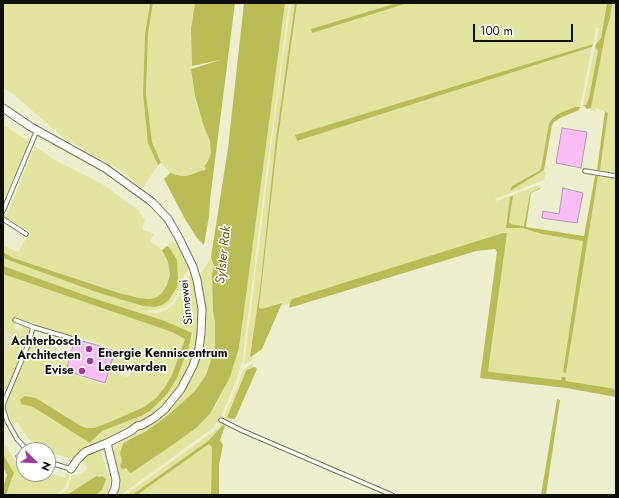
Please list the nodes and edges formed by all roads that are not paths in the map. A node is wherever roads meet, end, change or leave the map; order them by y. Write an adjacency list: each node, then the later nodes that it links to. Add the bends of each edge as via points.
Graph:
1 (3, 108): 2 (street, Sinnewei)
2 (37, 130): 5 (lane); 14 (street, Sinnewei, via 105,168 152,202 180,238 198,280 202,309 201,334 199,348 187,379 174,400 159,414)
3 (585, 171): 4 (lane)
4 (616, 176)
5 (3, 211)
6 (3, 220): 7 (lane)
7 (26, 234)
8 (15, 320): 9 (lane)
9 (33, 327): 10 (lane); 11 (lane)
10 (70, 338)
11 (3, 409): 13 (lane)
12 (221, 420): 18 (lane)
13 (20, 442)
14 (107, 443): 16 (street, Sinnewei, via 85,452); 17 (street, via 116,480)
15 (56, 465): 16 (lane)
16 (71, 470)
17 (112, 495)
18 (392, 495)

